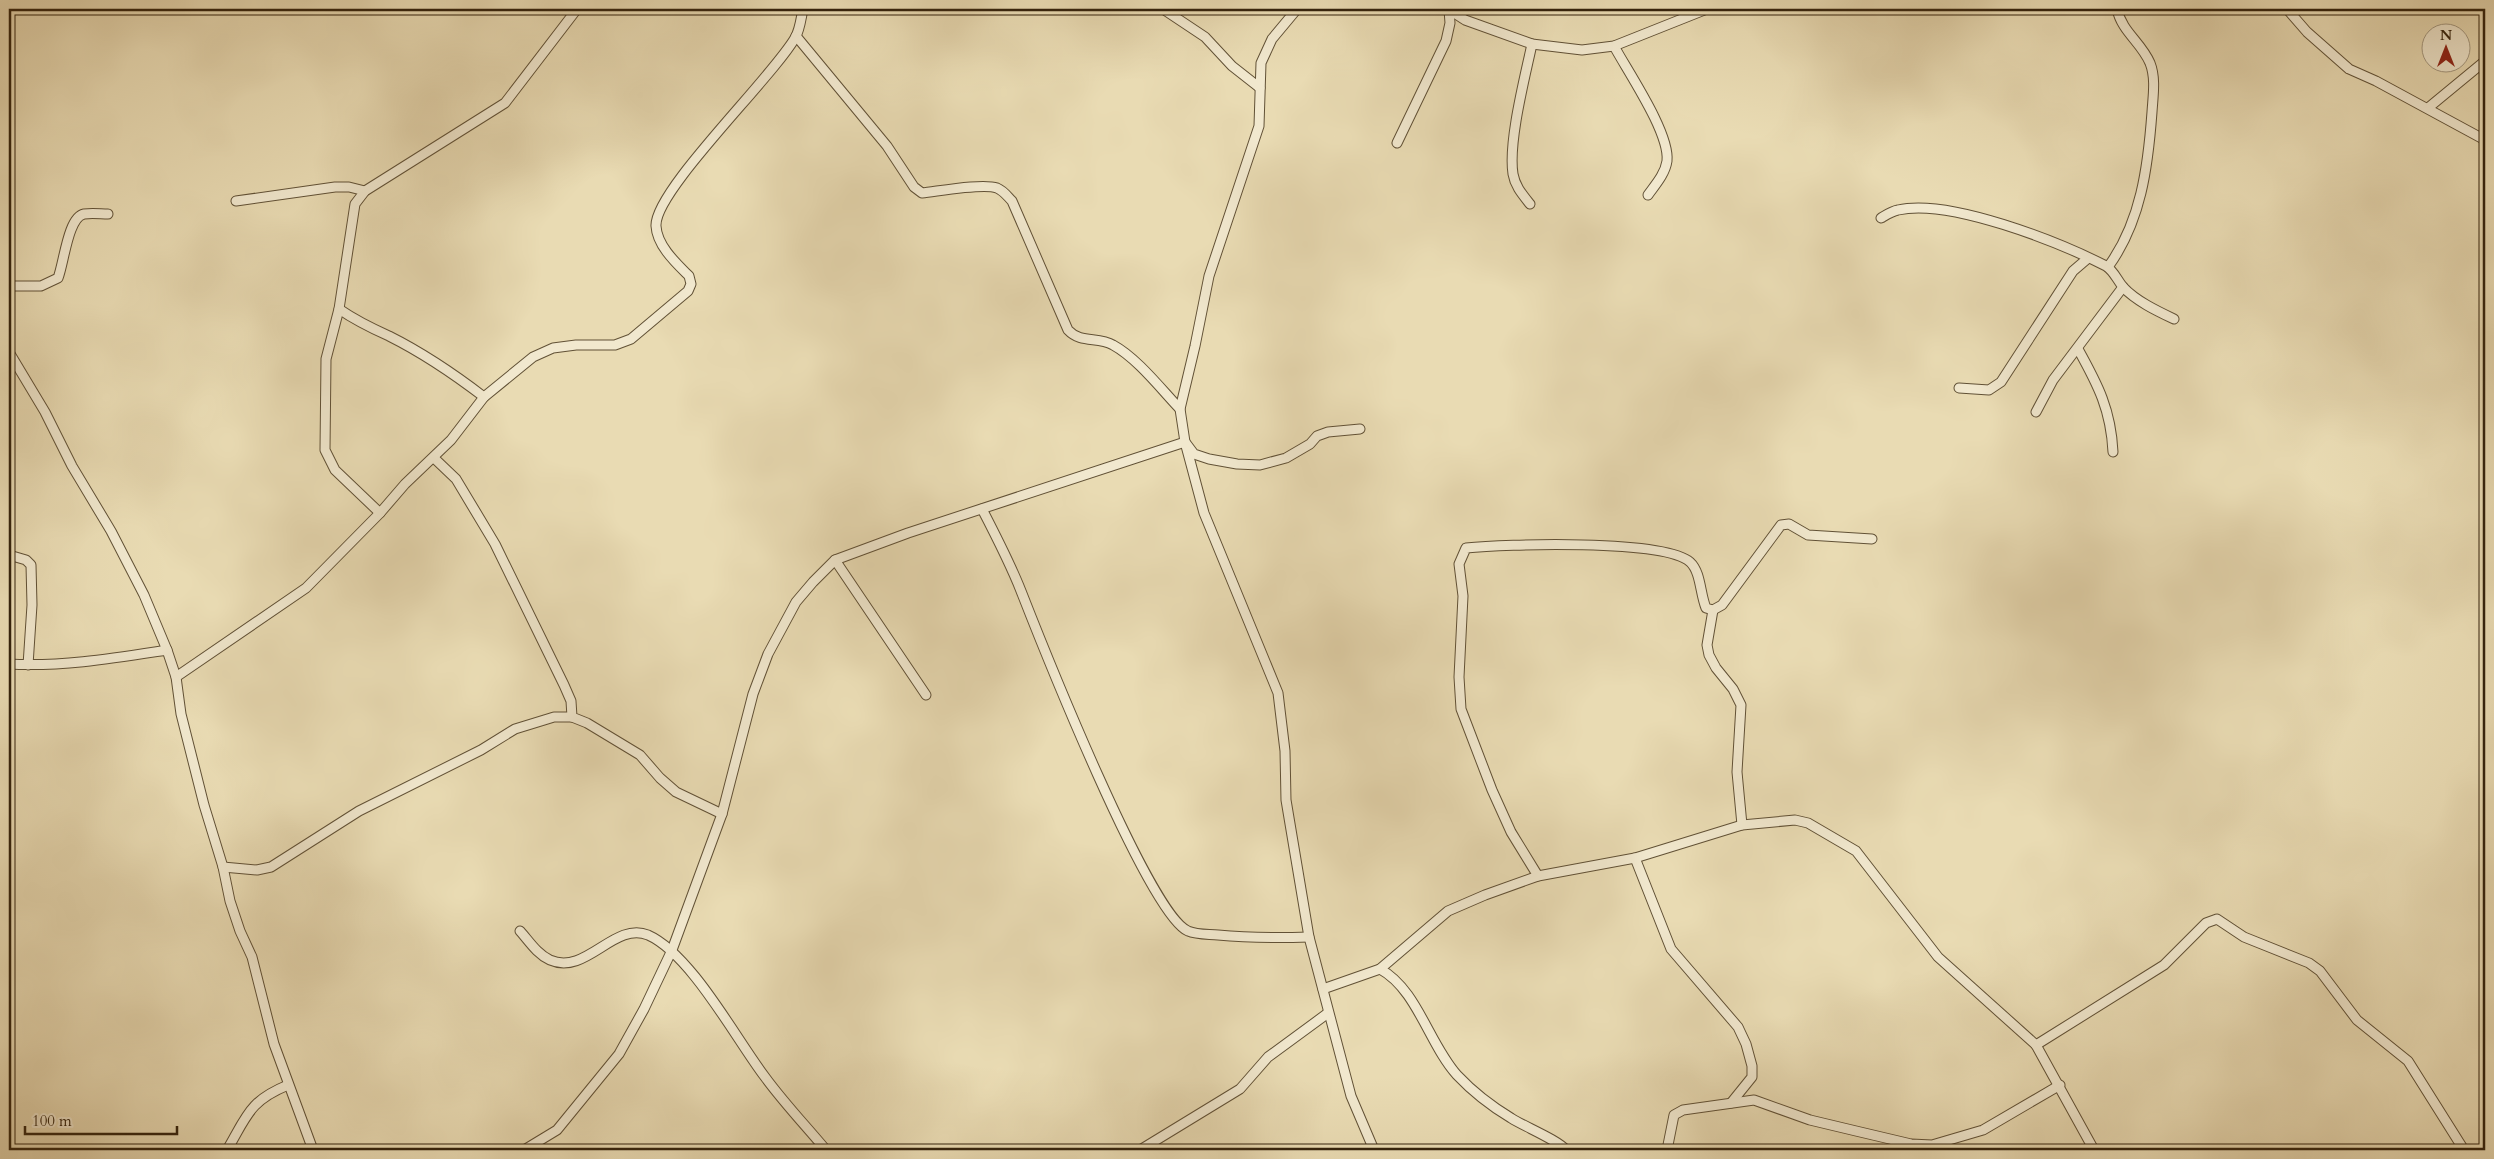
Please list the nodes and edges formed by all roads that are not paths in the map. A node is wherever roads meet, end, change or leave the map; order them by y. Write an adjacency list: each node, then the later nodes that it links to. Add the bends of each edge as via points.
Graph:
1 (577, 9): 17 (street, via 505,103)
2 (803, 9): 9 (street)
3 (1163, 9): 13 (street, via 1205,37 1232,66)
4 (1297, 9): 13 (street, via 1272,39 1261,63)
5 (1706, 9): 11 (street)
6 (2117, 9): 24 (street, via 2119,21 2150,63 2154,81 2148,168 2122,249)
7 (2288, 9): 14 (street, via 2307,32 2349,68)
8 (1448, 10): 10 (street, via 1466,20); 16 (street, via 1450,23 1446,41)
9 (796, 36): 32 (street, via 775,66 691,164 658,212 656,226 659,239 689,276 691,284 688,291 631,340 615,345 553,348 533,357); 33 (street, via 922,193 982,188 1003,191 1012,201 1068,330 1074,337 1112,344)
10 (1532, 44): 11 (street, via 1582,50); 20 (street, via 1515,138 1513,173 1518,189)
11 (1614, 46): 18 (street, via 1663,135 1667,160 1663,174)
12 (2485, 60): 14 (street)
13 (1260, 88): 33 (street, via 1259,126 1209,276)
14 (2428, 108): 15 (street)
15 (2485, 140)
16 (1397, 143)
17 (365, 192): 19 (street, via 335,187); 27 (street, via 355,204)
18 (1648, 194)
19 (236, 201)
20 (1530, 204)
21 (108, 214): 25 (street, via 82,214 74,222 58,278 41,286)
22 (1881, 218): 23 (street, via 1897,210 1922,208 1993,220 2072,250)
23 (2087, 259): 24 (street); 31 (street, via 2074,271 2001,382 1989,390)
24 (2108, 267): 26 (street)
25 (9, 286)
26 (2123, 287): 28 (street, via 2150,307); 29 (street)
27 (339, 308): 32 (street, via 363,325 435,362); 40 (street, via 326,364 325,450 335,470)
28 (2174, 319)
29 (2078, 349): 34 (street, via 2053,380); 37 (street, via 2098,383 2108,410)
30 (9, 352): 45 (street, via 111,531 144,595)
31 (1959, 388)
32 (484, 397): 38 (street)
33 (1180, 409): 36 (street)
34 (2036, 412)
35 (1360, 429): 36 (street, via 1328,432 1286,458 1260,465 1209,459 1194,454)
36 (1185, 442): 39 (street); 57 (street, via 1204,513 1278,693 1285,751 1286,800)
37 (2113, 452)
38 (434, 458): 40 (street); 50 (street, via 456,479 495,544 571,701)
39 (982, 509): 43 (street); 57 (street, via 1008,561 1109,802 1177,923 1188,931 1207,934)
40 (380, 513): 48 (street, via 306,588)
41 (1872, 539): 44 (street, via 1808,535 1788,524 1781,525 1722,605)
42 (9, 555): 47 (street, via 31,565)
43 (835, 560): 49 (street); 51 (street, via 796,602 768,654 753,694)
44 (1713, 610): 52 (street, via 1707,645 1709,655 1741,705 1737,772); 55 (street, via 1706,608 1702,600 1696,570 1689,560 1674,554 1604,544 1493,545 1466,548 1462,554 1459,564 1463,596 1459,677 1461,709 1507,823)
45 (167, 650): 47 (street, via 94,661); 48 (street)
46 (9, 664): 47 (street)
47 (28, 665)
48 (176, 677): 54 (street, via 181,714)
49 (926, 695)
50 (572, 717): 51 (street, via 587,722 640,755 676,792); 54 (street, via 554,718 515,729 481,750 359,811 271,867 257,870)
51 (722, 814): 58 (street)
52 (1742, 825): 53 (street); 62 (street, via 1795,820 1808,823 1856,851 1938,957)
53 (1635, 858): 55 (street); 65 (street, via 1671,949 1738,1028 1746,1044 1752,1077)
54 (223, 867): 63 (street, via 230,901 252,957)
55 (1538, 876): 59 (street, via 1448,911)
56 (520, 931): 58 (street, via 540,954 551,961 566,962 590,955 635,931)
57 (1308, 937): 60 (street)
58 (672, 950): 68 (street, via 619,1054 557,1130); 69 (street, via 766,1079)
59 (1380, 969): 60 (street); 72 (street, via 1399,982 1458,1076 1478,1095 1510,1117)
60 (1323, 989): 61 (street)
61 (1328, 1013): 70 (street, via 1268,1056 1240,1089); 71 (street, via 1350,1096)
62 (2036, 1044): 64 (street); 75 (street, via 2157,970 2206,923 2216,919 2244,938 2309,963 2320,971 2356,1020 2408,1061)
63 (288, 1085): 66 (street, via 268,1093 254,1104); 67 (street)
64 (2060, 1085): 65 (street, via 1983,1130 1932,1145 1911,1144 1856,1132 1754,1100); 74 (street)
65 (1730, 1105): 73 (street, via 1683,1110 1674,1115)
66 (227, 1150)
67 (313, 1150)
68 (524, 1150)
69 (826, 1150)
70 (1140, 1150)
71 (1374, 1150)
72 (1566, 1150)
73 (1667, 1150)
74 (2094, 1150)
75 (2464, 1150)

